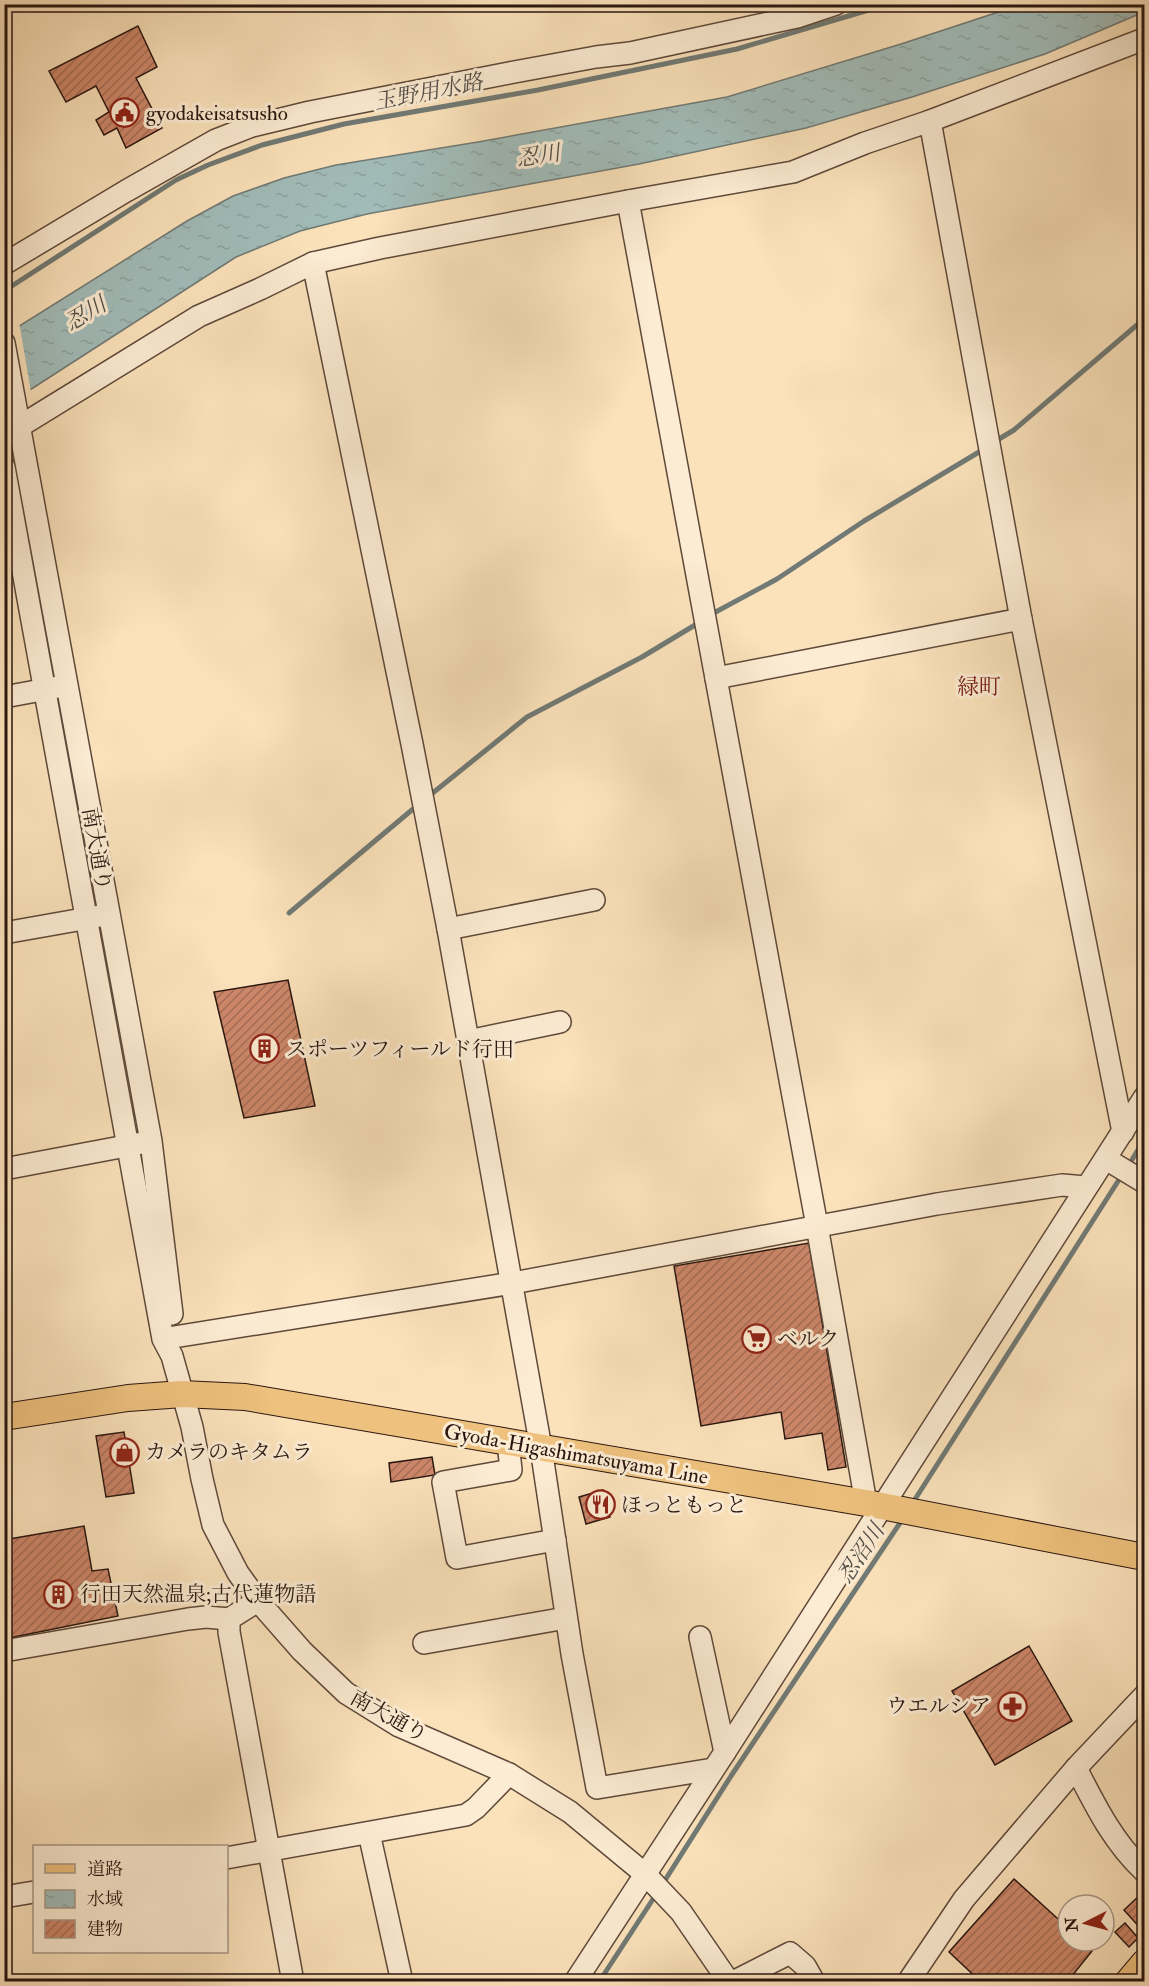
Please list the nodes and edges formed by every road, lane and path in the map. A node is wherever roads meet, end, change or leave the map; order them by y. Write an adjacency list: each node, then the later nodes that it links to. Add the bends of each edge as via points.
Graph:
1 (836, 4): 6 (street, via 797,17 630,53 509,73 252,126 206,145)
2 (1144, 39): 3 (street)
3 (930, 121): 4 (street, via 793,172); 10 (street)
4 (628, 201): 5 (street); 11 (street)
5 (313, 262): 8 (street, via 199,316); 18 (street)
6 (4, 264)
7 (4, 343): 8 (street, 南大通り)
8 (14, 426): 12 (street, 南大通り)
9 (4, 467): 13 (street, 南大通り)
10 (1022, 619): 11 (street); 23 (street)
11 (716, 678): 30 (street)
12 (67, 686): 13 (street); 16 (street, 南大通り)
13 (45, 689): 14 (street); 17 (street, 南大通り)
14 (4, 697)
15 (594, 900): 18 (street)
16 (109, 914): 17 (street); 24 (street, 南大通り)
17 (87, 918): 19 (street); 25 (street, 南大通り)
18 (448, 929): 21 (street)
19 (4, 933)
20 (560, 1022): 21 (street)
21 (468, 1041): 31 (street)
22 (1144, 1098): 23 (street)
23 (1123, 1132): 26 (street)
24 (151, 1141): 25 (street); 32 (street, 南大通り)
25 (128, 1146): 27 (street); 32 (street, 南大通り, via 163,1339)
26 (1106, 1159): 28 (street); 29 (street)
27 (4, 1169)
28 (1144, 1182)
29 (1086, 1187): 30 (street, via 1062,1185); 37 (street)
30 (817, 1226): 31 (street); 37 (street)
31 (513, 1283): 32 (street); 36 (street)
32 (173, 1347): 33 (street, 南大通り)
33 (182, 1394): 34 (main road, Gyoda-Higashimatsuyama Line); 35 (main road, Gyoda-Higashimatsuyama Line, via 245,1397); 40 (street, 南大通り, via 213,1526)
34 (4, 1417)
35 (508, 1442): 36 (main road, Gyoda-Higashimatsuyama Line); 38 (street, via 512,1470 443,1482 457,1558)
36 (542, 1448): 37 (main road, Gyoda-Higashimatsuyama Line); 38 (street)
37 (874, 1505): 39 (main road, Gyoda-Higashimatsuyama Line); 47 (street)
38 (555, 1540): 41 (street)
39 (1144, 1557)
40 (258, 1601): 42 (street); 49 (street, 南大通り, via 302,1652 346,1693 399,1726)
41 (566, 1618): 44 (street); 47 (street, via 597,1788)
42 (229, 1619): 45 (street, via 188,1619); 51 (street)
43 (700, 1637): 47 (street)
44 (424, 1643)
45 (4, 1651)
46 (1144, 1696): 48 (street)
47 (719, 1761): 54 (street)
48 (1076, 1768): 53 (street, via 1099,1814 1127,1855); 63 (street, via 964,1899)
49 (509, 1774): 50 (street, via 466,1815); 54 (street, 南大通り, via 570,1812)
50 (369, 1833): 51 (street); 59 (street)
51 (269, 1851): 52 (street); 58 (street)
52 (228, 1858)
53 (1144, 1871)
54 (645, 1874): 60 (street); 61 (street, 南大通り, via 681,1912)
55 (33, 1892): 56 (street)
56 (4, 1897)
57 (1144, 1963): 64 (main road)
58 (293, 1982)
59 (402, 1982)
60 (575, 1982)
61 (731, 1982): 62 (street, via 790,1953 805,1966)
62 (814, 1982)
63 (908, 1982)
64 (1128, 1982)

